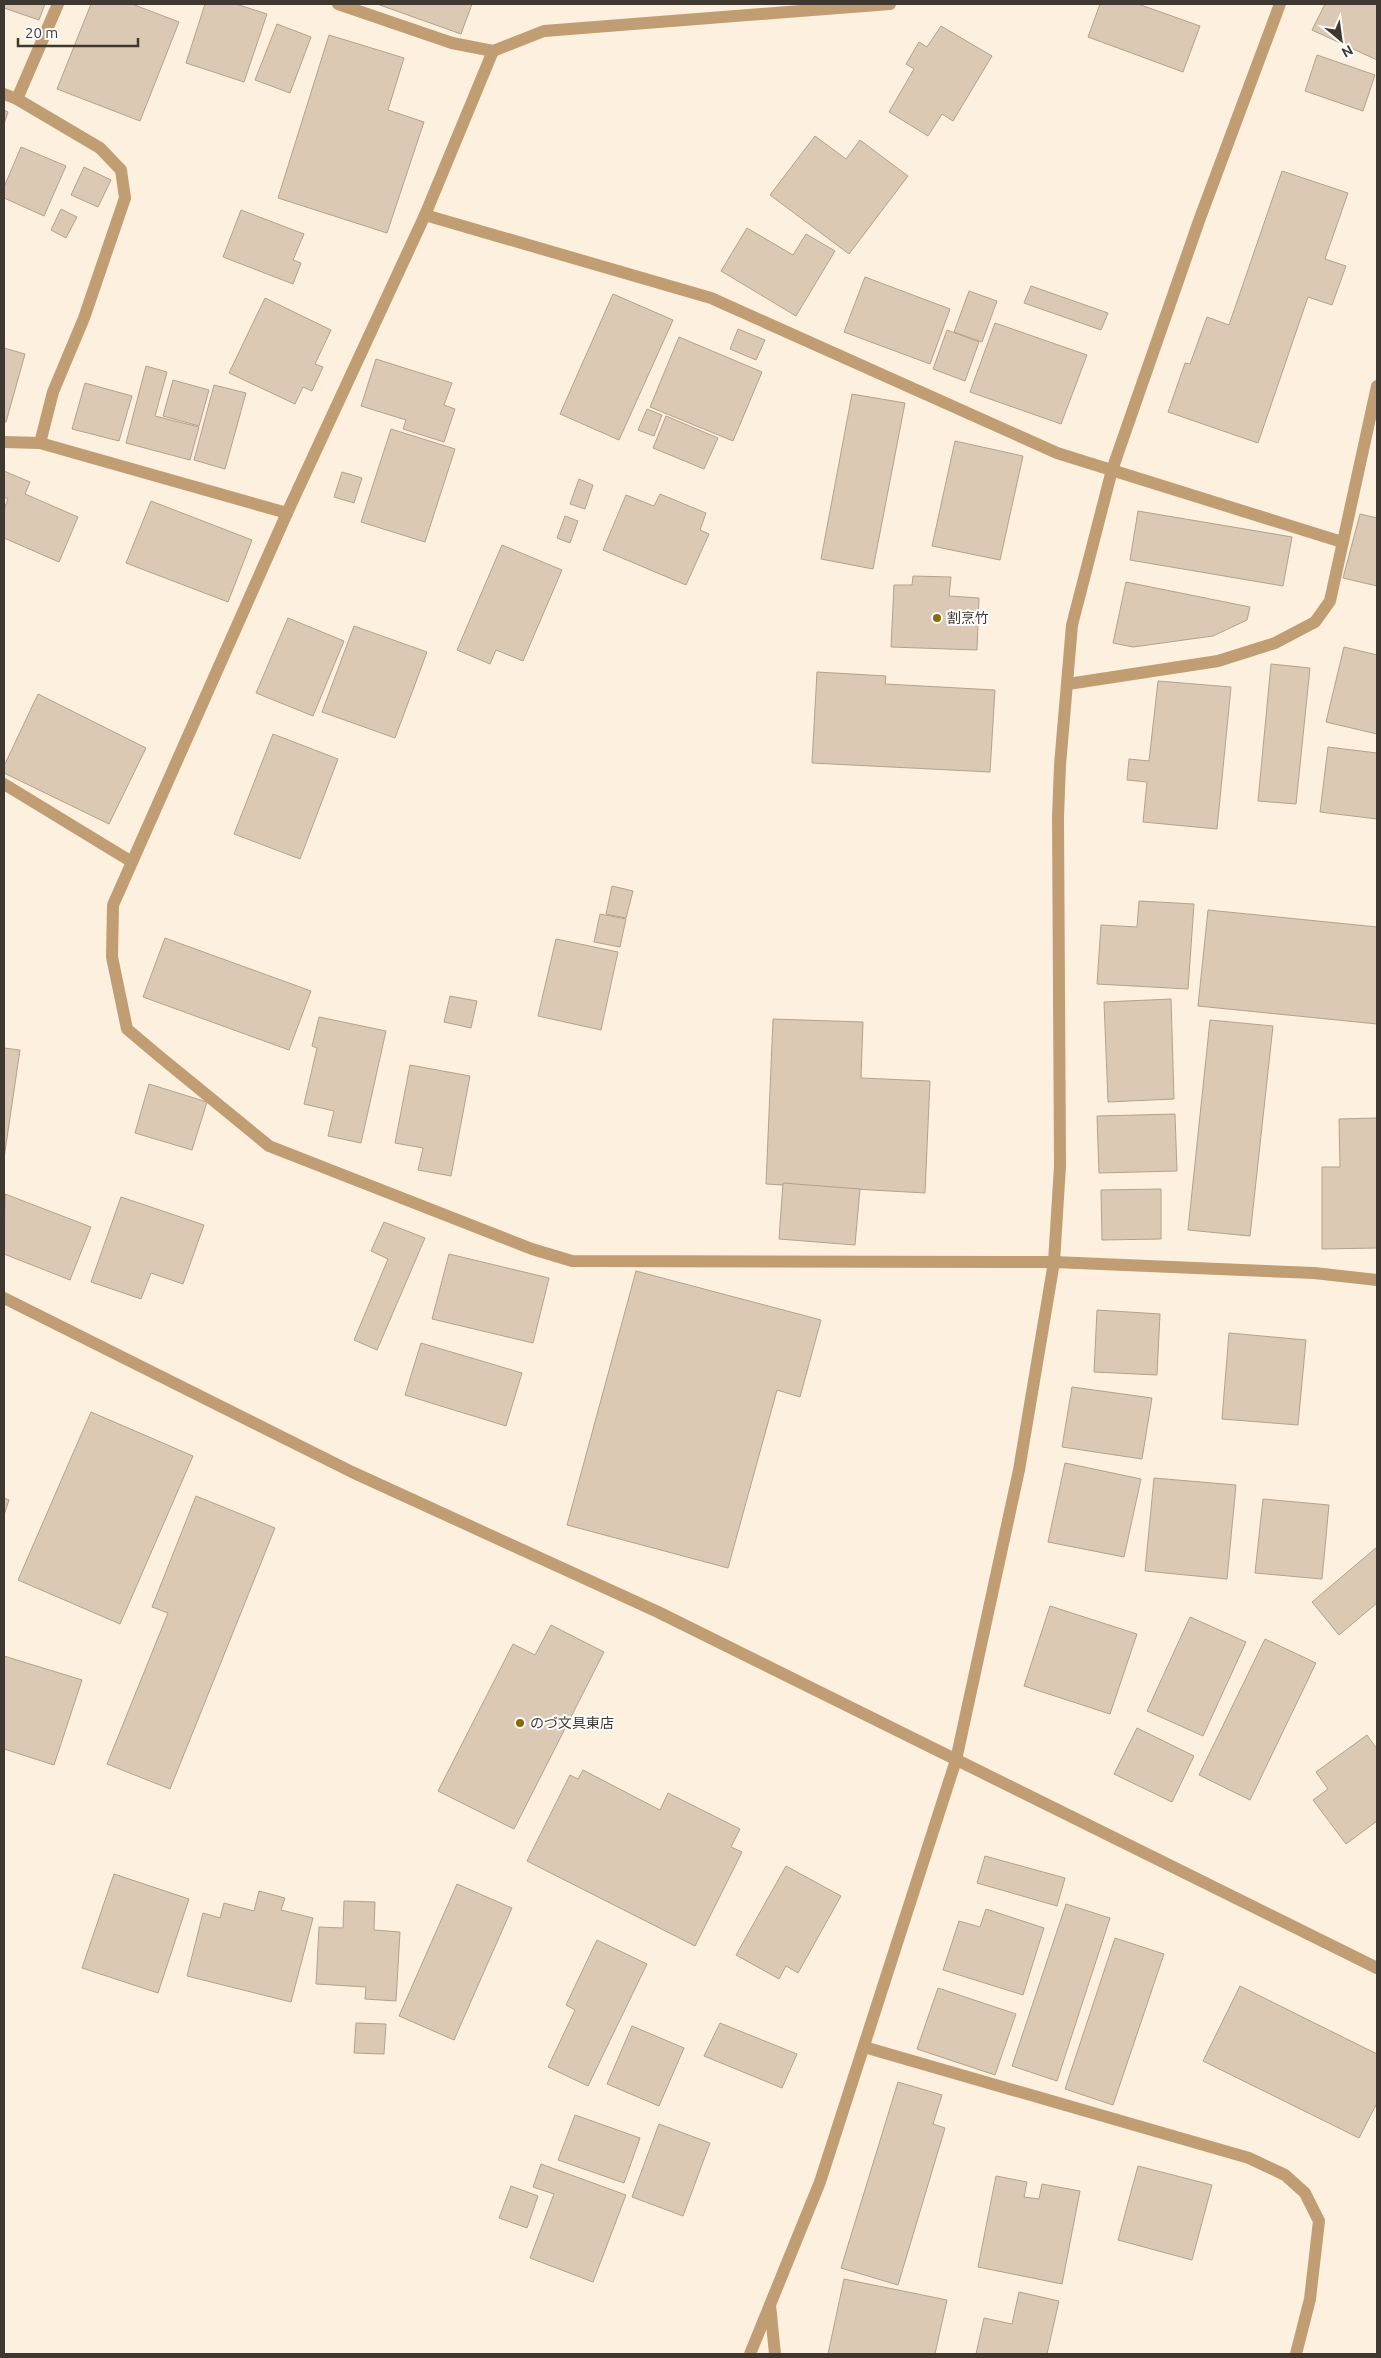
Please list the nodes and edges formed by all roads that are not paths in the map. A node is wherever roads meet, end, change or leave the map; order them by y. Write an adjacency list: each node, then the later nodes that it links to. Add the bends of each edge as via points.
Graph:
1 (58, 4): 7 (street)
2 (338, 4): 5 (street, via 452,43)
3 (890, 4): 5 (street, via 544,31)
4 (1280, 4): 12 (street, via 1200,218)
5 (493, 51): 8 (street)
6 (4, 94): 7 (street)
7 (17, 99): 11 (street, via 100,148 121,170 126,198 84,318 53,392)
8 (425, 215): 12 (street, via 711,298 1057,453); 13 (street)
9 (1377, 386): 14 (street)
10 (4, 442): 11 (street)
11 (40, 443): 13 (street)
12 (1112, 470): 14 (street); 15 (street, via 1072,625)
13 (287, 513): 17 (street)
14 (1342, 542): 15 (street, via 1330,601 1315,622 1275,643 1218,661)
15 (1068, 684): 18 (street, via 1058,818 1060,1166)
16 (4, 784): 17 (street)
17 (132, 862): 18 (street, via 113,905 112,957 127,1028 269,1146 532,1249 572,1260)
18 (1054, 1262): 19 (street, via 1314,1273); 21 (street, via 1019,1470)
19 (1377, 1280)
20 (4, 1298): 21 (street, via 352,1472 658,1612)
21 (956, 1760): 22 (street); 23 (street)
22 (1377, 1968)
23 (864, 2047): 24 (street, via 820,2182); 27 (street, via 1249,2158 1284,2175 1306,2193 1319,2221 1310,2299)
24 (770, 2305): 25 (street); 26 (street)
25 (750, 2354)
26 (775, 2354)
27 (1296, 2354)

